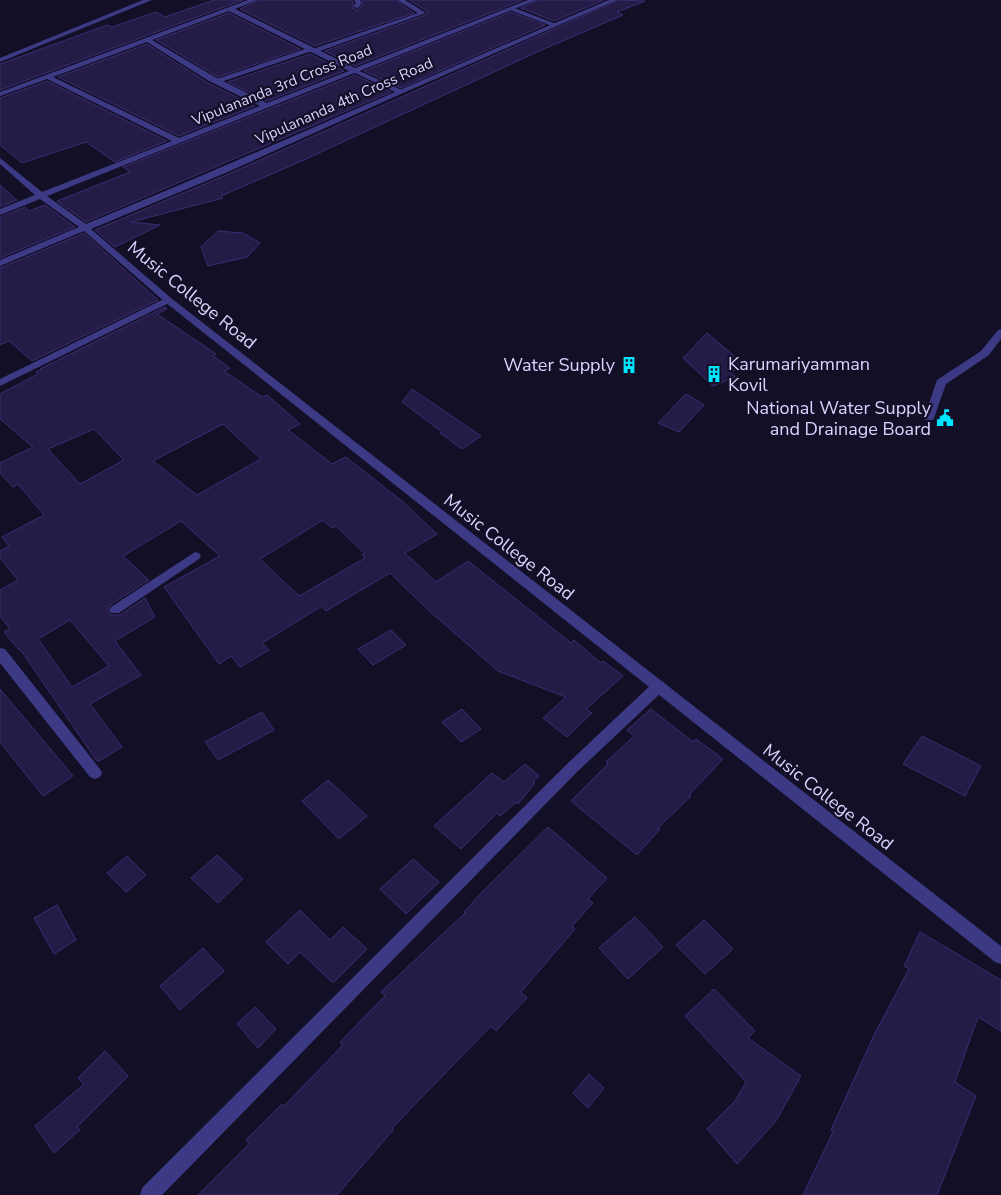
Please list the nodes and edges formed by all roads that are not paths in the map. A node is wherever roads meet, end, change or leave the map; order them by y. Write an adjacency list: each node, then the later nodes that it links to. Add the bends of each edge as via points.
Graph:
1 (150, 0): 11 (street)
2 (254, 0): 7 (street)
3 (400, 0): 10 (street, via 423,13)
4 (534, 0): 6 (street, Vipulananda 3rd Cross Road)
5 (614, 0): 8 (street, Vipulananda 4th Cross Road)
6 (514, 6): 8 (street); 12 (street, Vipulananda 3rd Cross Road)
7 (229, 8): 9 (street); 10 (street)
8 (554, 25): 15 (street, Vipulananda 4th Cross Road)
9 (148, 40): 13 (street); 14 (street)
10 (312, 50): 12 (street); 14 (street)
11 (0, 60)
12 (355, 71): 15 (street); 17 (street, Vipulananda 3rd Cross Road)
13 (46, 76): 16 (street); 18 (street)
14 (215, 81): 17 (street)
15 (400, 91): 22 (street, Vipulananda 4th Cross Road)
16 (0, 94)
17 (266, 106): 18 (street, Vipulananda 3rd Cross Road)
18 (178, 141): 20 (street, Vipulananda 3rd Cross Road)
19 (0, 160): 20 (street, Music College Road)
20 (41, 196): 21 (street, Vipulananda 3rd Cross Road); 22 (street, Music College Road)
21 (0, 212)
22 (85, 228): 23 (street, Vipulananda 4th Cross Road); 24 (street, Music College Road)
23 (0, 264)
24 (168, 300): 26 (street); 31 (street, Music College Road)
25 (1001, 332): 27 (street, via 985,353 941,382)
26 (0, 384)
27 (929, 418)
28 (195, 556): 29 (street)
29 (115, 610)
30 (0, 653): 32 (street)
31 (659, 686): 33 (street, Music College Road); 34 (street, via 572,768)
32 (95, 773)
33 (1001, 956)
34 (149, 1195)

